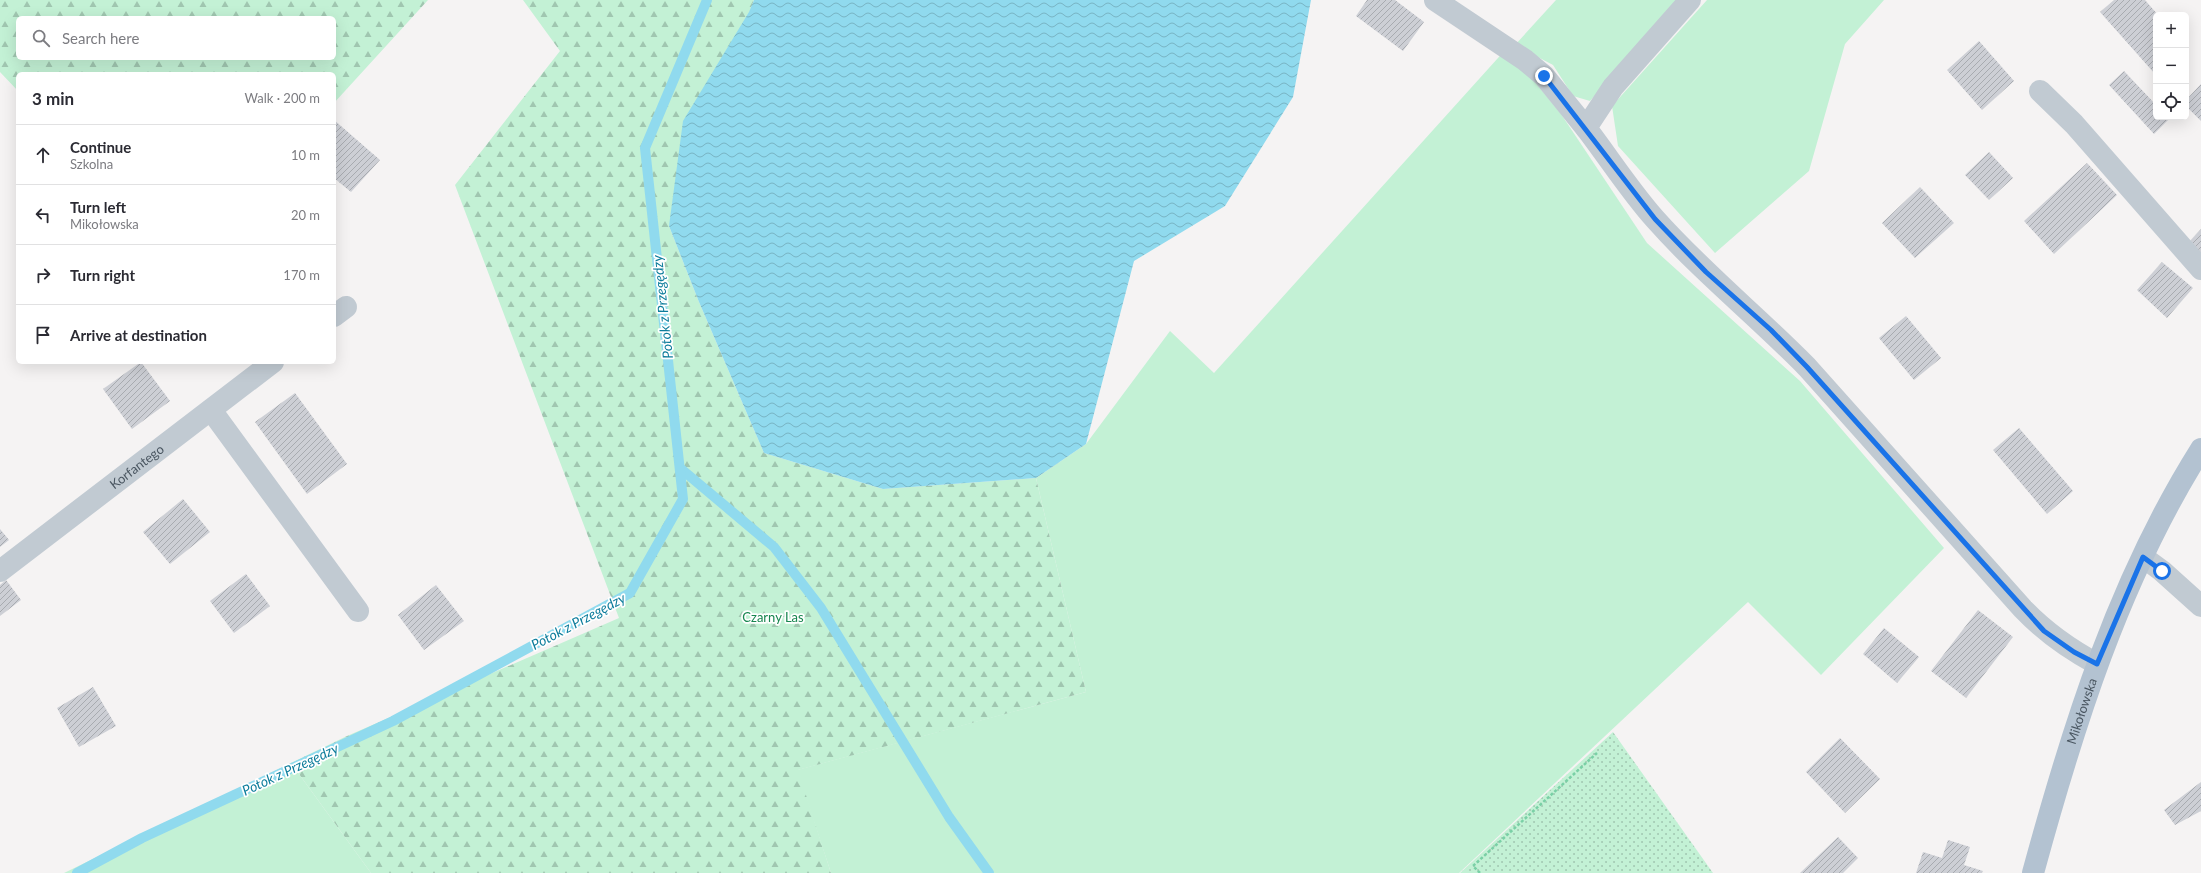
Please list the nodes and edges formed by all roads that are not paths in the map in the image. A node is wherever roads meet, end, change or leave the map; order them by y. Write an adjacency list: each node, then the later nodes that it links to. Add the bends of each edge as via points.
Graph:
1 (1435, 0): 4 (street, via 1525,60 1544,76)
2 (1690, 0): 4 (street, via 1613,87)
3 (2040, 91): 5 (street, via 2074,124)
4 (1586, 128): 13 (street, via 1655,219 1706,272 1771,330 1807,367 2023,609 2044,631)
5 (2201, 269)
6 (271, 364): 7 (street, Korfantego)
7 (211, 410): 10 (street, Korfantego); 12 (street)
8 (2201, 449): 9 (main road, Mikołowska, via 2162,517)
9 (2143, 557): 11 (street); 13 (main road, Mikołowska)
10 (0, 571)
11 (2201, 606)
12 (358, 611)
13 (2097, 664): 14 (main road, Mikołowska, via 2061,773)
14 (2033, 873)

